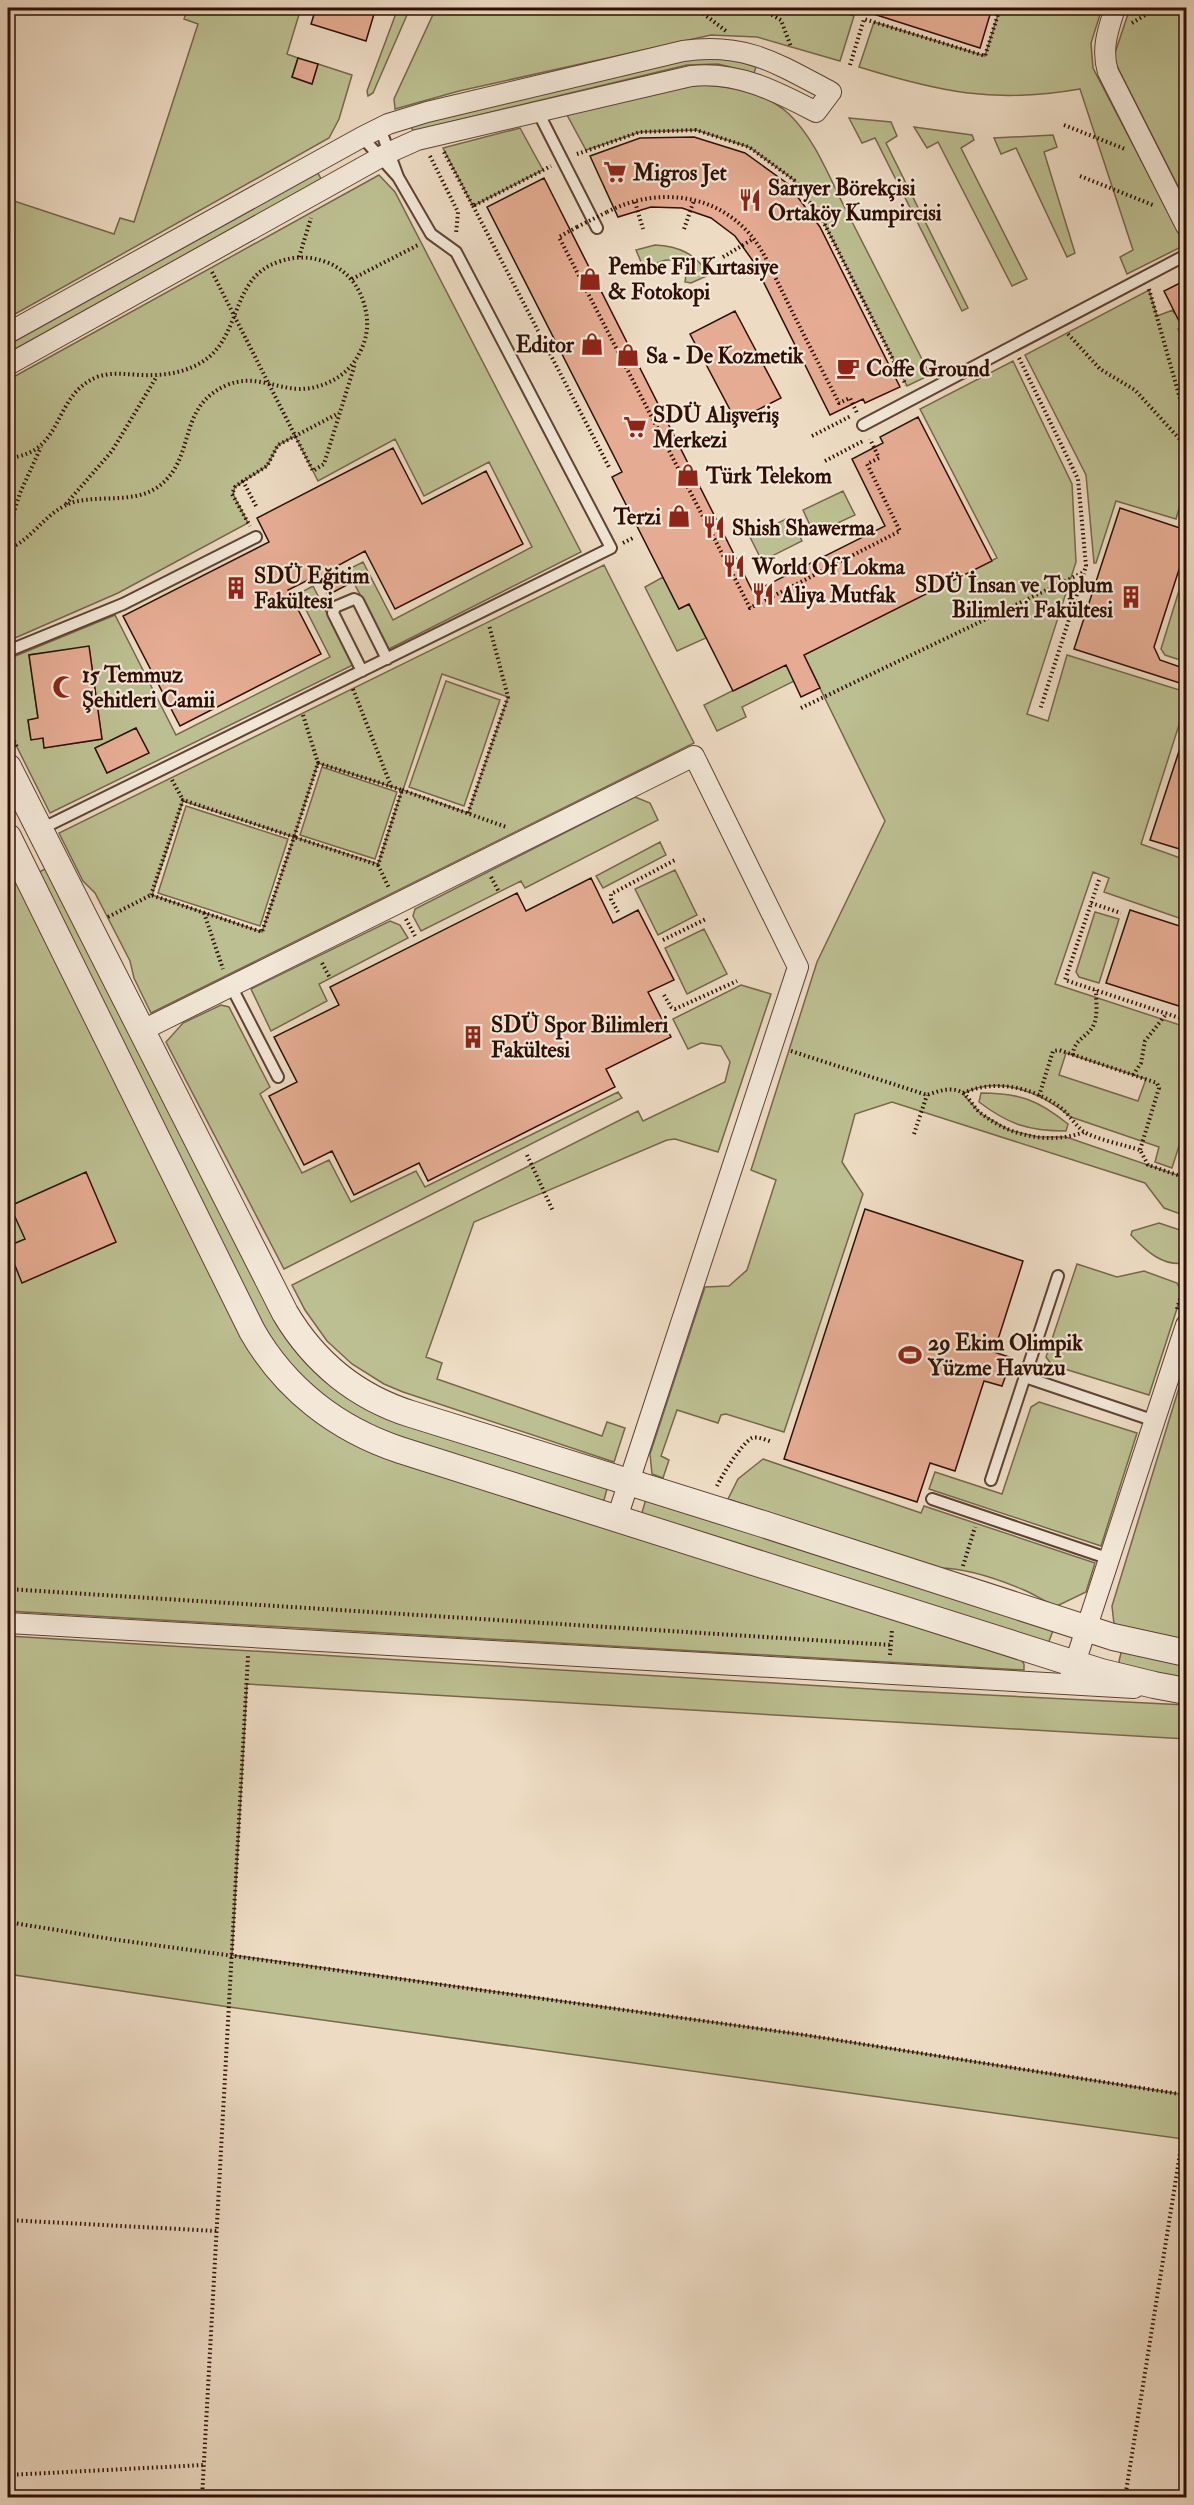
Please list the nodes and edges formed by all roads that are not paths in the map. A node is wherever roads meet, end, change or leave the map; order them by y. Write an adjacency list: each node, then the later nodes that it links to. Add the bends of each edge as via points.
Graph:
1 (1115, 8): 6 (street, via 1105,44 1106,68)
2 (537, 112): 3 (street, via 704,75 760,85 816,112 831,92 755,56 724,48 705,48 427,112); 5 (street, via 417,140); 7 (lane)
3 (380, 128): 4 (street); 5 (lane)
4 (362, 137): 5 (lane); 9 (street)
5 (383, 155): 10 (street); 14 (lane, via 428,229 453,248 611,548)
6 (1186, 226)
7 (597, 228)
8 (1186, 255): 11 (lane)
9 (8, 333)
10 (8, 365)
11 (863, 426)
12 (256, 537): 13 (lane, via 123,604)
13 (8, 651)
14 (387, 659): 15 (lane); 15 (lane, via 358,601 335,607 333,613)
15 (362, 671): 17 (lane)
16 (8, 767): 17 (street)
17 (39, 830): 18 (street); 20 (street)
18 (9, 843): 29 (street, via 249,1325 286,1378 325,1413 376,1441)
19 (229, 981): 20 (street); 21 (lane); 27 (street, via 694,756 798,967)
20 (141, 1031): 27 (street, via 285,1313 303,1341 334,1373 370,1398 401,1411)
21 (278, 1077)
22 (1058, 1275): 24 (lane)
23 (1186, 1325): 25 (street)
24 (1025, 1377): 25 (lane); 26 (lane)
25 (1155, 1420): 30 (street)
26 (991, 1480)
27 (629, 1483): 29 (street); 32 (street)
28 (932, 1499): 30 (lane)
29 (617, 1518): 34 (street)
30 (1110, 1559): 32 (street)
31 (8, 1623): 35 (street)
32 (1088, 1629): 33 (street); 34 (street)
33 (1186, 1653)
34 (1076, 1664): 35 (street, via 1070,1676); 36 (street)
35 (1057, 1684): 36 (street)
36 (1184, 1690)

